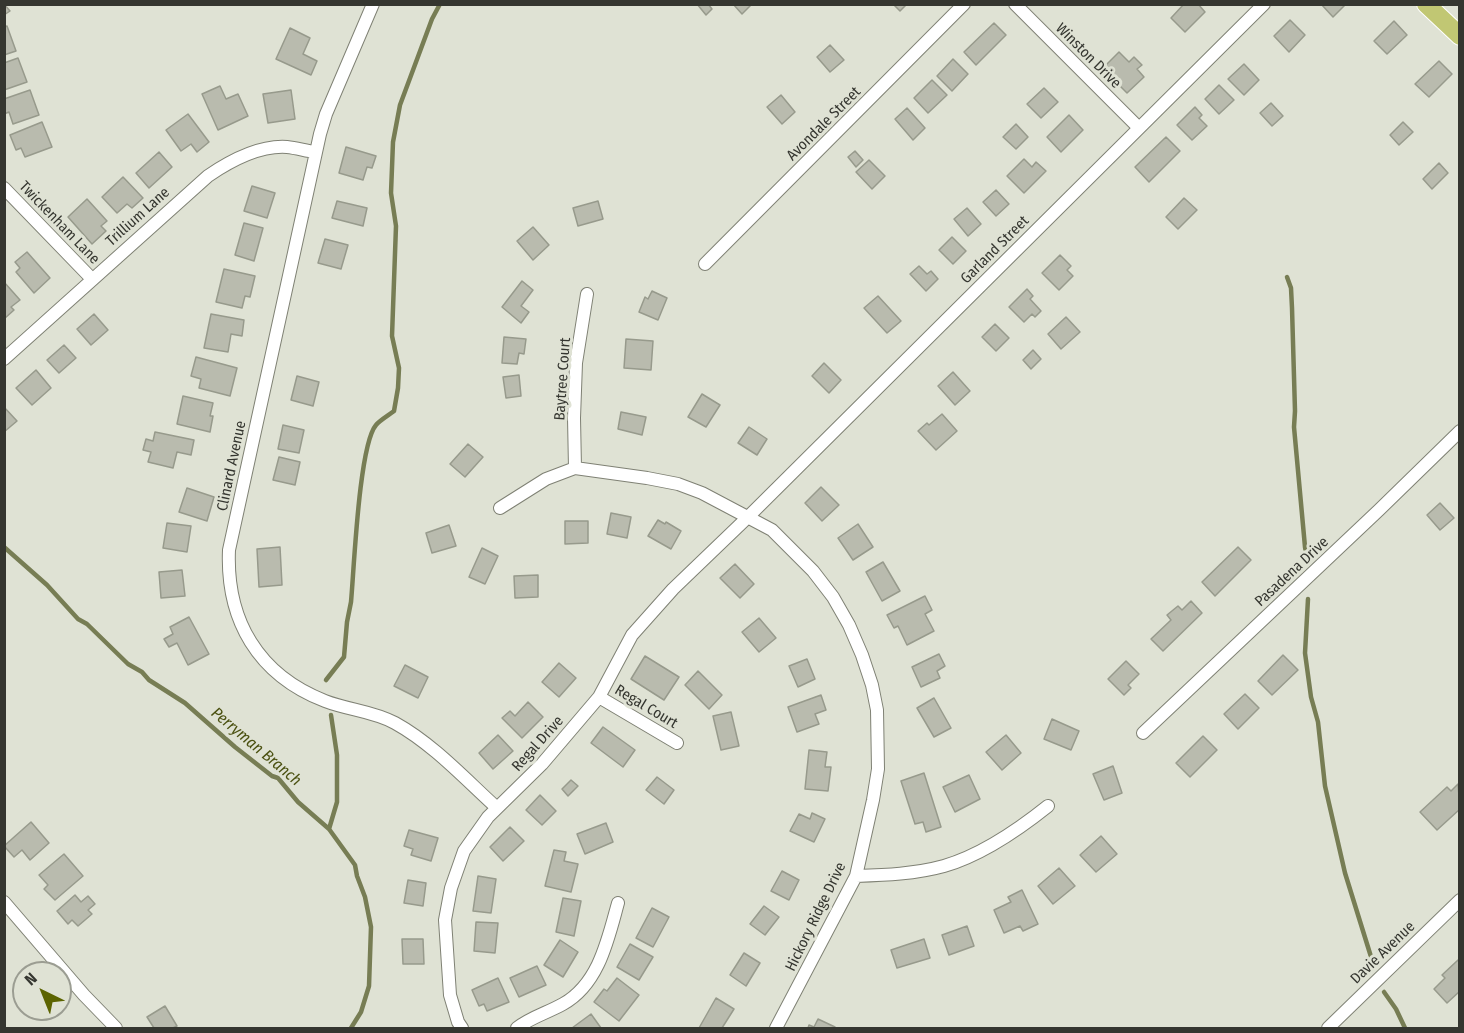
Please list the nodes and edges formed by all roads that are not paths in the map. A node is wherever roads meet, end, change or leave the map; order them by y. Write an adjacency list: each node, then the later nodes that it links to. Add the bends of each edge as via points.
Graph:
1 (373, 4): 8 (street, Clinard Avenue, via 326,114)
2 (964, 4): 10 (street, Avondale Street)
3 (1015, 4): 7 (street, Winston Drive)
4 (1264, 4): 7 (street, Garland Street)
5 (1426, 4): 6 (main road)
6 (1460, 36)
7 (1139, 129): 17 (street, Garland Street)
8 (315, 152): 11 (street, Trillium Lane, via 276,148 225,164 197,184); 22 (street, Clinard Avenue, via 229,550 230,588 236,612 256,650 291,684 327,702 372,713 410,732)
9 (4, 188): 11 (street, Twickenham Lane)
10 (705, 264)
11 (92, 279): 13 (street, Trillium Lane)
12 (587, 294): 15 (street, Baytree Court, via 576,363)
13 (4, 359)
14 (1460, 431): 19 (street, Pasadena Drive)
15 (575, 468): 16 (street, Hickory Ridge Drive, via 546,479); 17 (street, Hickory Ridge Drive, via 678,484)
16 (500, 508)
17 (748, 517): 18 (street, Regal Drive, via 673,588 632,635); 23 (street, Hickory Ridge Drive, via 782,539 833,597 849,625 872,685 879,736 878,769)
18 (599, 697): 20 (street, Regal Court); 22 (street, Regal Drive, via 542,764)
19 (1143, 733)
20 (677, 743)
21 (1048, 806): 23 (street, via 1003,838 945,866)
22 (497, 808): 28 (street, Regal Drive, via 464,851 445,920 450,995)
23 (856, 876): 30 (street, Hickory Ridge Drive)
24 (1459, 901): 31 (street, Davie Avenue)
25 (4, 902): 27 (street)
26 (618, 903): 29 (street, via 606,946 579,991)
27 (116, 1029)
28 (462, 1029)
29 (517, 1029)
30 (777, 1029)
31 (1328, 1029)

